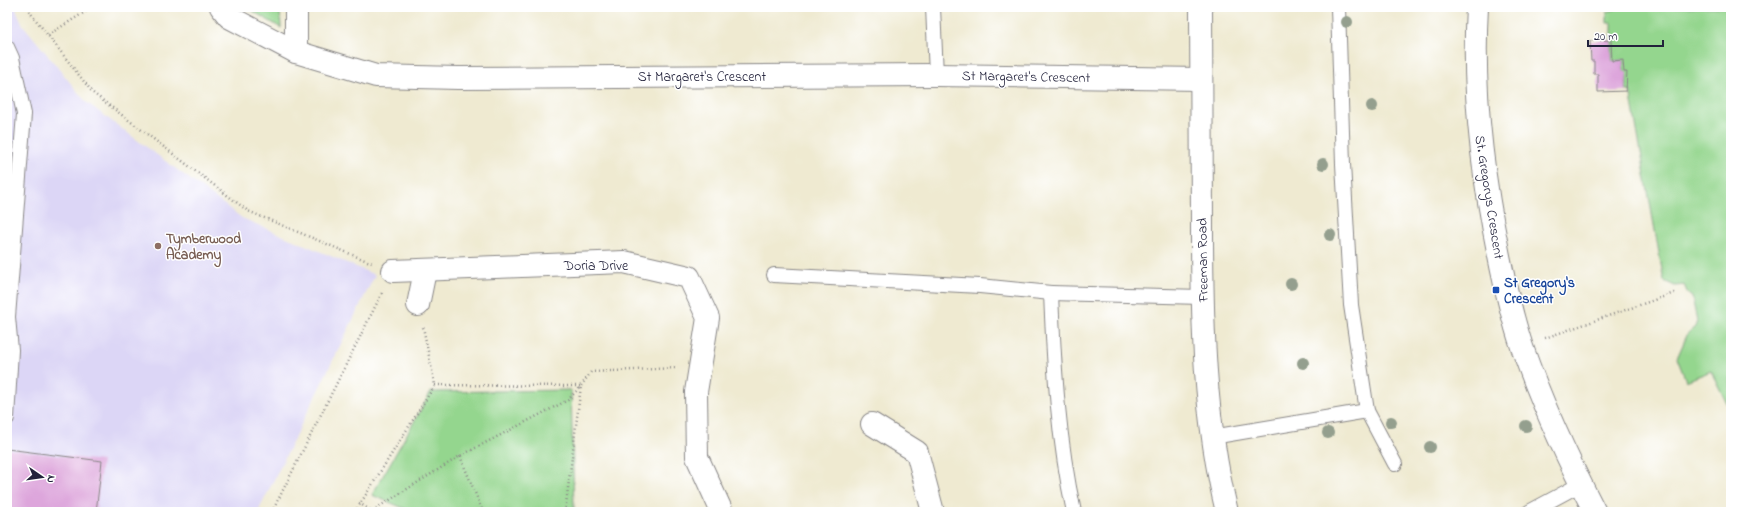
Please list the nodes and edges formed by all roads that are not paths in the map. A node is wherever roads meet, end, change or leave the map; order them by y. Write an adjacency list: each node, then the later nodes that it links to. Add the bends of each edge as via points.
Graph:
1 (221, 7): 8 (street, St Margaret's Crescent, via 229,17)
2 (296, 7): 8 (street)
3 (933, 7): 9 (lane)
4 (1201, 7): 10 (street, Freeman Road)
5 (1338, 7): 18 (lane, via 1351,305)
6 (1477, 7): 23 (street, St. Gregorys Crescent, via 1476,61 1483,166 1502,273 1522,346 1553,428)
7 (7, 47): 17 (lane, via 12,58 24,114)
8 (296, 52): 9 (street, St Margaret's Crescent, via 376,76 466,78)
9 (936, 75): 10 (street, St Margaret's Crescent)
10 (1201, 79): 15 (street, Freeman Road)
11 (393, 271): 12 (street, Doria Drive)
12 (425, 271): 16 (street); 24 (street, Doria Drive, via 624,262 689,277 708,318 696,392 697,457)
13 (774, 275): 14 (lane, via 980,286)
14 (1051, 293): 15 (lane); 26 (lane, via 1054,377 1065,473)
15 (1202, 297): 21 (street, Freeman Road, via 1206,386)
16 (418, 305)
17 (8, 317): 19 (lane, via 11,350)
18 (1367, 411): 21 (lane); 22 (lane)
19 (7, 418)
20 (872, 424): 25 (street, via 916,452)
21 (1212, 437): 27 (street, Freeman Road)
22 (1395, 464)
23 (1581, 484): 28 (lane); 29 (street, St. Gregorys Crescent)
24 (722, 512)
25 (933, 512)
26 (1074, 512)
27 (1227, 512)
28 (1529, 512)
29 (1595, 512)

